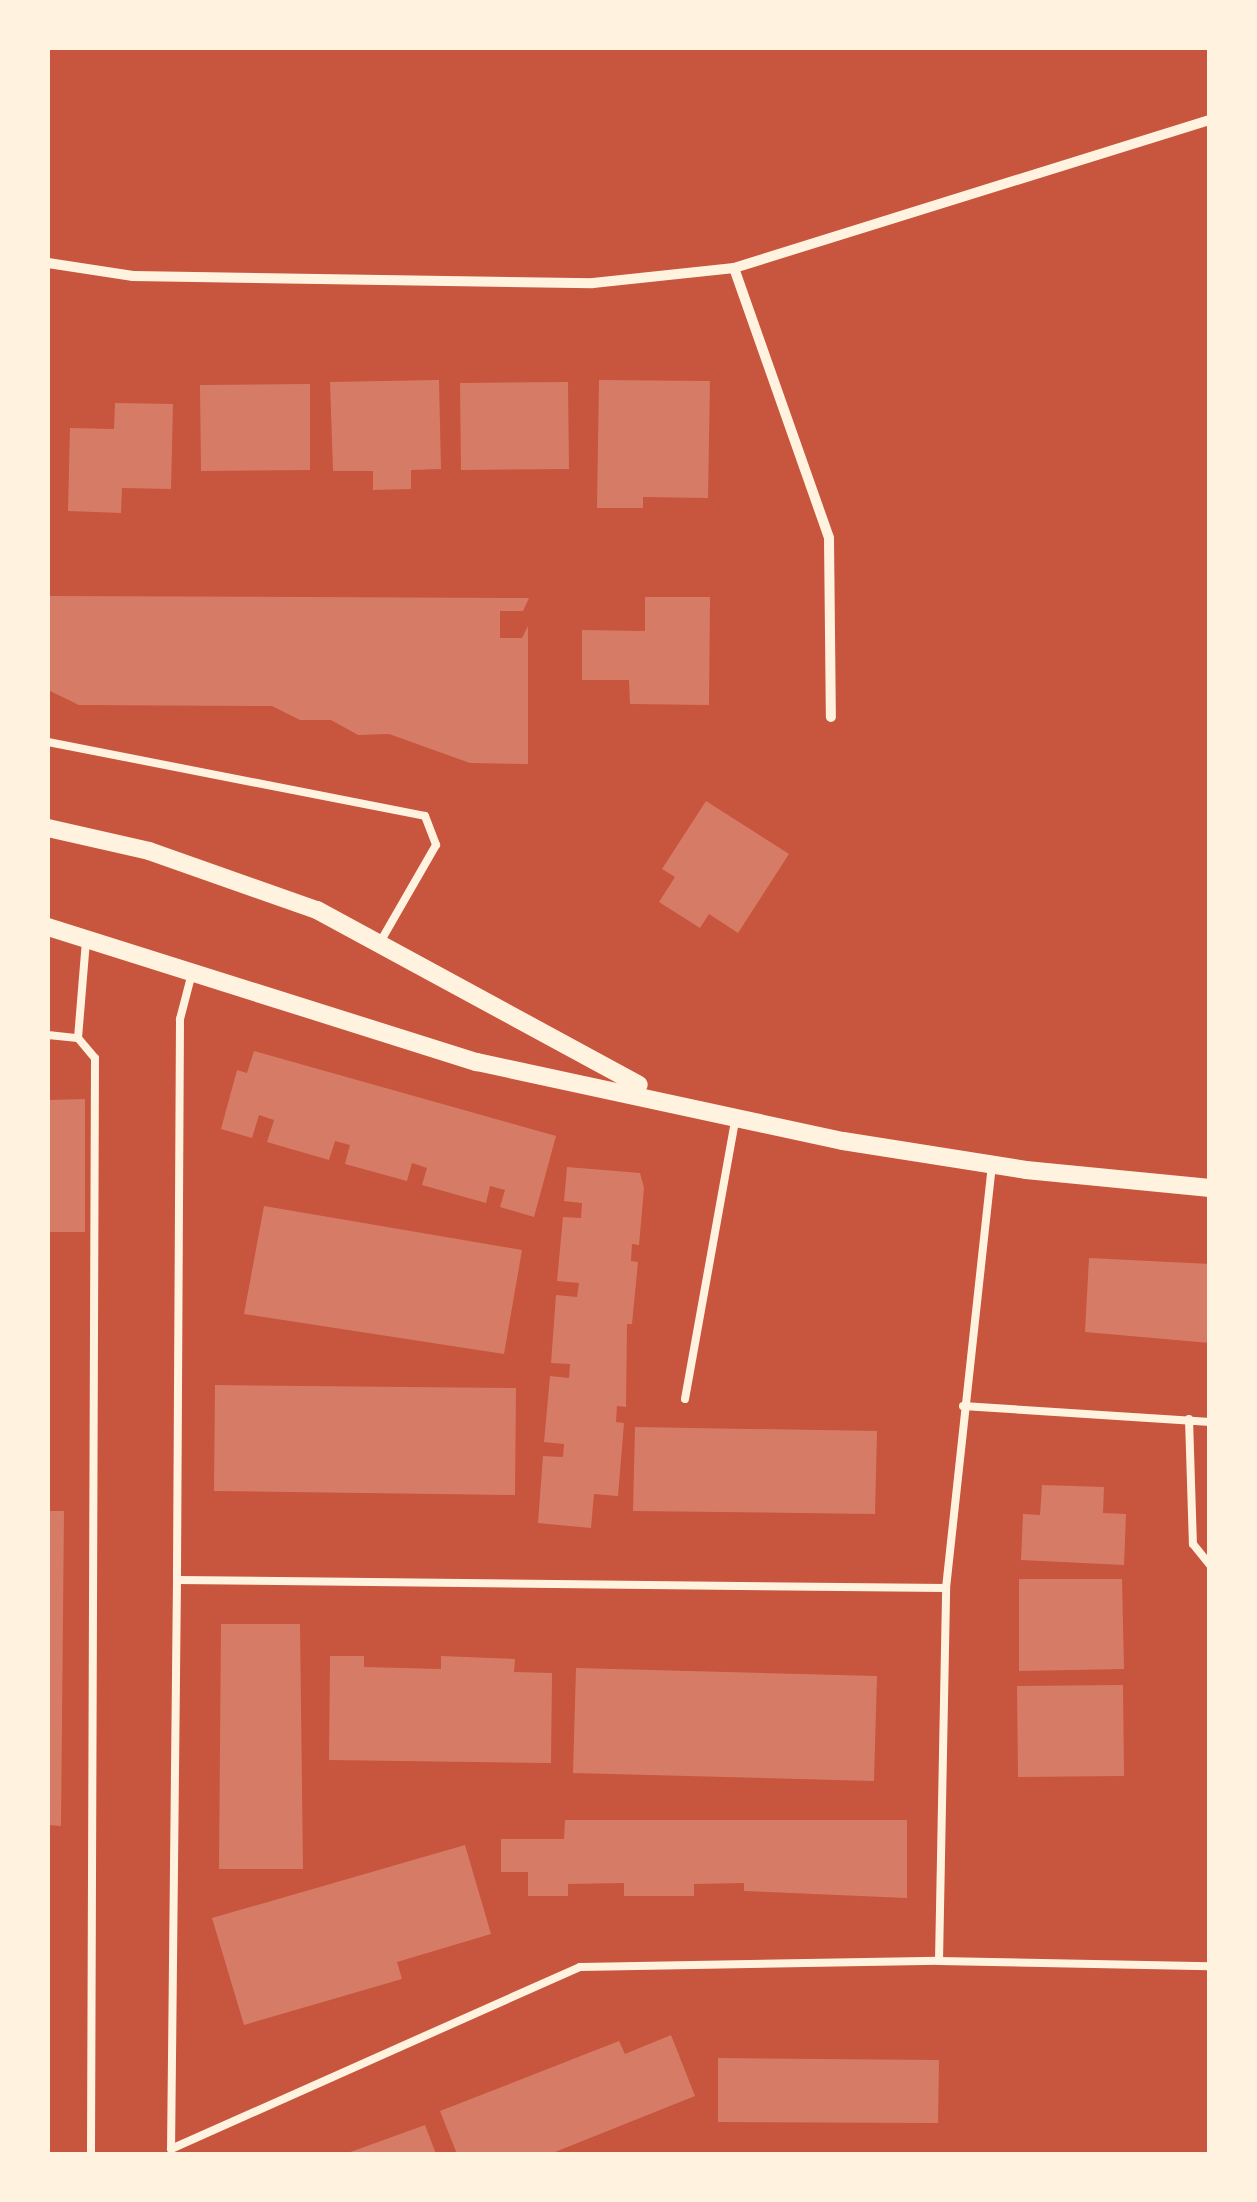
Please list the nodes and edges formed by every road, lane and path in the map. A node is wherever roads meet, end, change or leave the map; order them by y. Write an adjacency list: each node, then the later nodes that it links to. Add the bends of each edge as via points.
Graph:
1 (1210, 120): 3 (street)
2 (48, 263): 3 (street, via 132,276 593,283)
3 (734, 268): 4 (street, via 829,538)
4 (831, 718)
5 (48, 742): 9 (lane, via 426,816 436,845)
6 (48, 828): 9 (street, via 149,851 316,910)
7 (48, 928): 8 (street)
8 (86, 940): 10 (street); 12 (lane)
9 (378, 946): 13 (street, via 600,1070)
10 (192, 972): 13 (street, via 477,1062); 22 (lane, via 180,1019)
11 (48, 1035): 12 (lane)
12 (78, 1038): 26 (lane, via 94,1058)
13 (681, 1102): 14 (street)
14 (736, 1116): 15 (street); 17 (lane)
15 (992, 1165): 16 (street); 18 (lane)
16 (1210, 1188)
17 (686, 1399)
18 (962, 1406): 19 (lane); 23 (lane)
19 (1189, 1419): 20 (lane); 21 (lane, via 1193,1544)
20 (1210, 1422)
21 (1210, 1565)
22 (177, 1580): 23 (lane); 24 (lane, via 172,2149 580,1967)
23 (946, 1588): 24 (lane)
24 (939, 1961): 25 (lane)
25 (1210, 1966)
26 (91, 2154)

